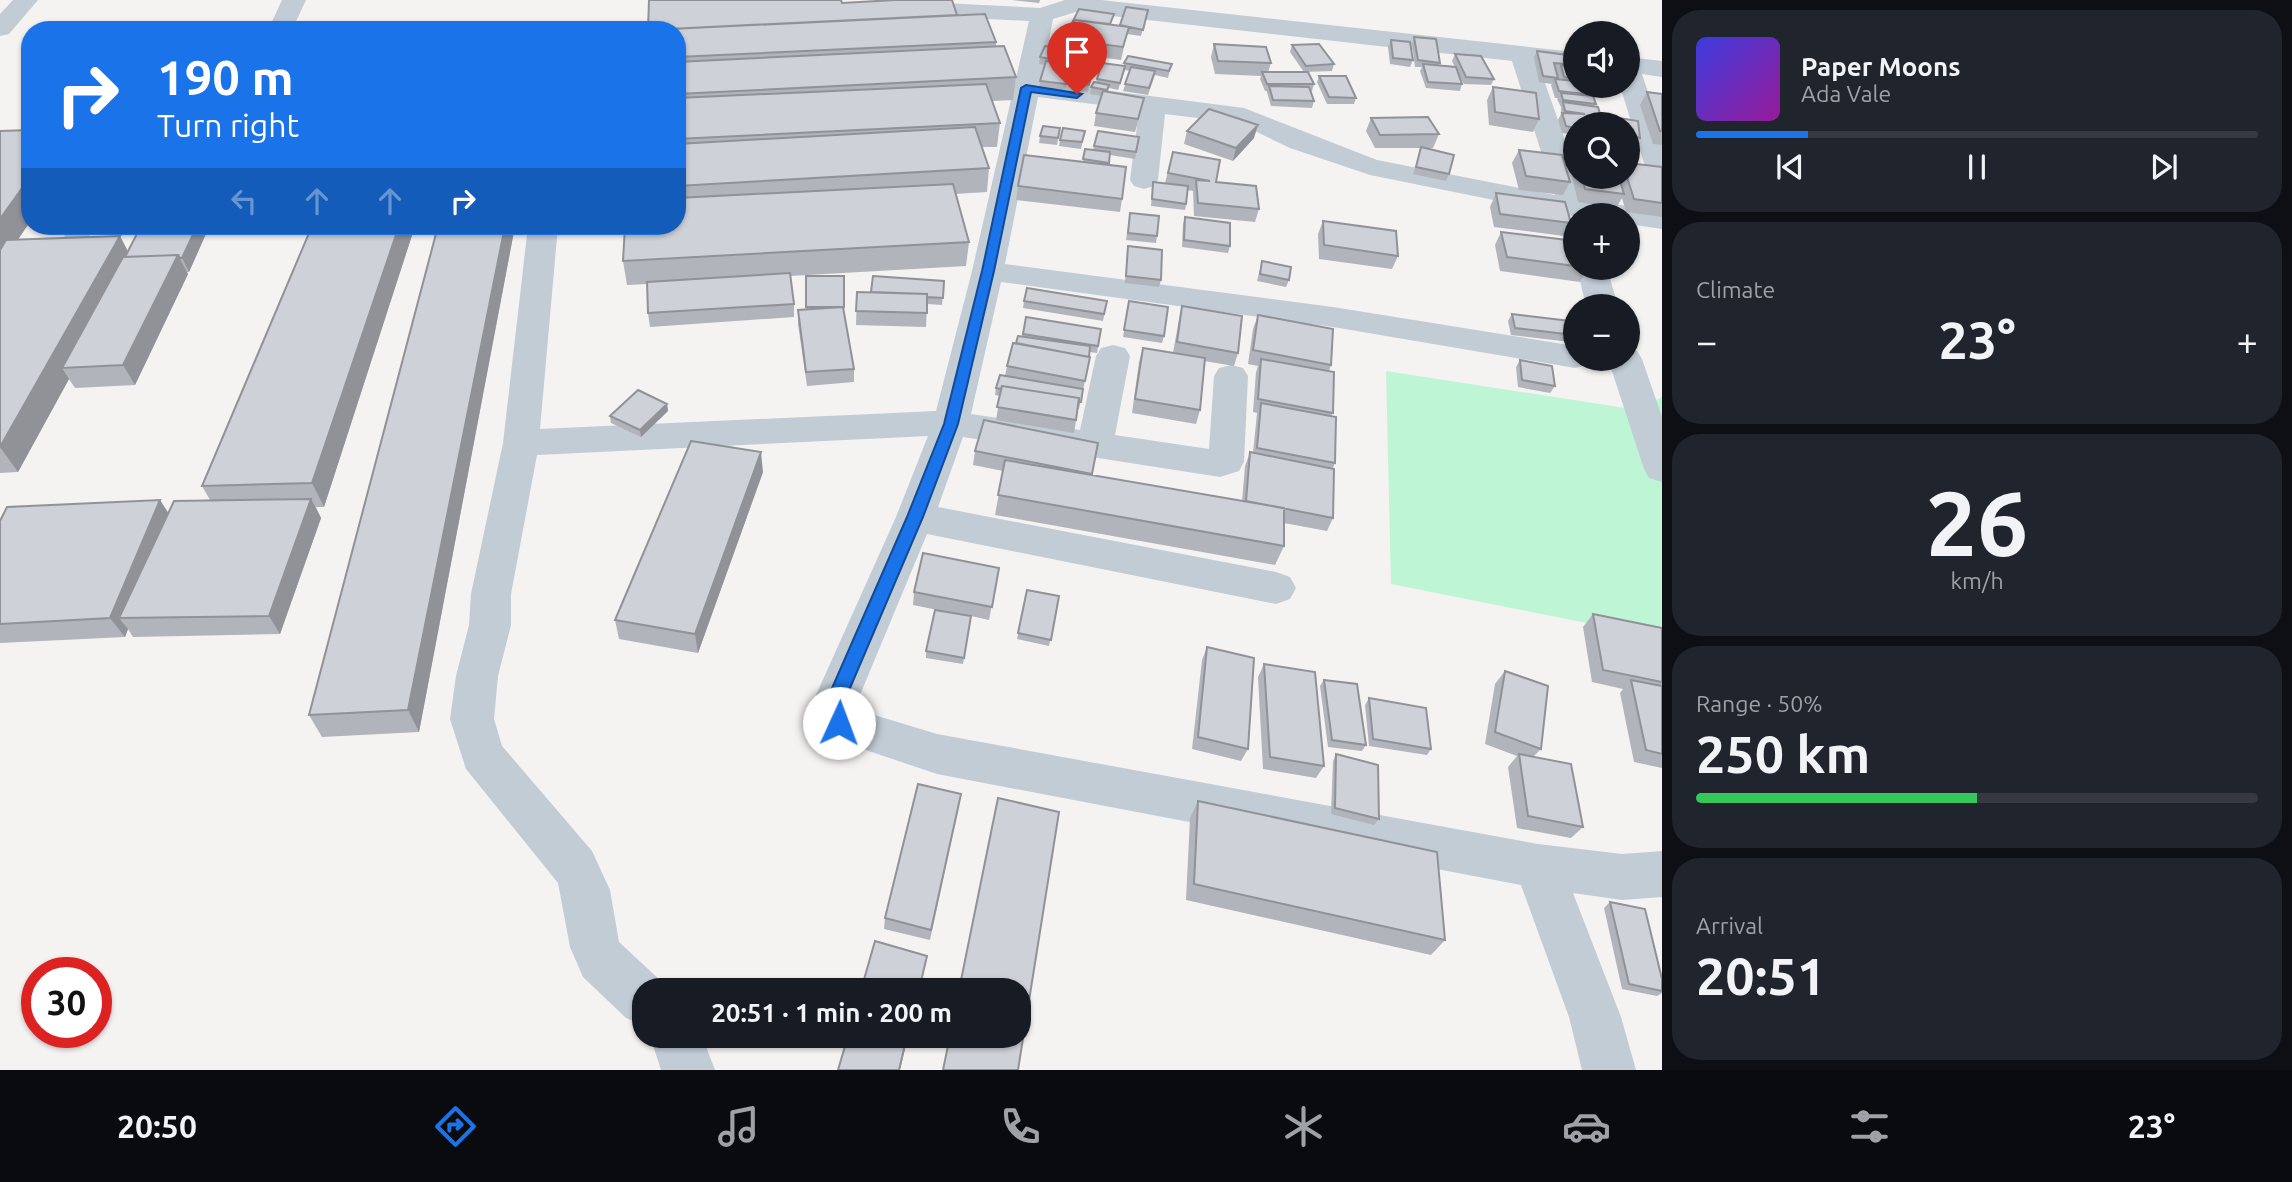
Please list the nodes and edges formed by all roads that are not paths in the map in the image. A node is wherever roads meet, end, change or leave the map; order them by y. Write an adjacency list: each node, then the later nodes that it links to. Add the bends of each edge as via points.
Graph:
1 (26, 0): 6 (street)
2 (294, 0): 5 (street)
3 (878, 6): 4 (street)
4 (1070, 7): 7 (street); 11 (street)
5 (284, 21)
6 (0, 29)
7 (1523, 55): 8 (street); 14 (street)
8 (1563, 59)
9 (1640, 66): 10 (street)
10 (1662, 69)
11 (1026, 88): 13 (street); 21 (street)
12 (1636, 98): 15 (street)
13 (1153, 104): 16 (street); 17 (street, via 1244,116 1348,161)
14 (1563, 135)
15 (1652, 155)
16 (1144, 180)
17 (1563, 208)
18 (1640, 218): 19 (street)
19 (1662, 220)
20 (542, 235): 27 (street)
21 (988, 271): 22 (street, via 1333,317); 26 (street)
22 (1563, 355)
23 (1113, 356): 28 (street)
24 (1629, 371): 29 (street)
25 (1231, 376): 28 (street, via 1226,462 1211,464)
26 (951, 424): 27 (street); 28 (street); 30 (street)
27 (521, 443): 34 (street, via 472,719 482,755 575,867 586,890 595,947)
28 (1095, 445)
29 (1662, 469)
30 (915, 517): 31 (street); 32 (street, via 838,695 839,723 937,754)
31 (1276, 588)
32 (1538, 866): 33 (street, via 1622,877); 37 (street, via 1595,1017)
33 (1662, 874)
34 (632, 989)
35 (680, 1048): 36 (street)
36 (688, 1070)
37 (1609, 1070)

